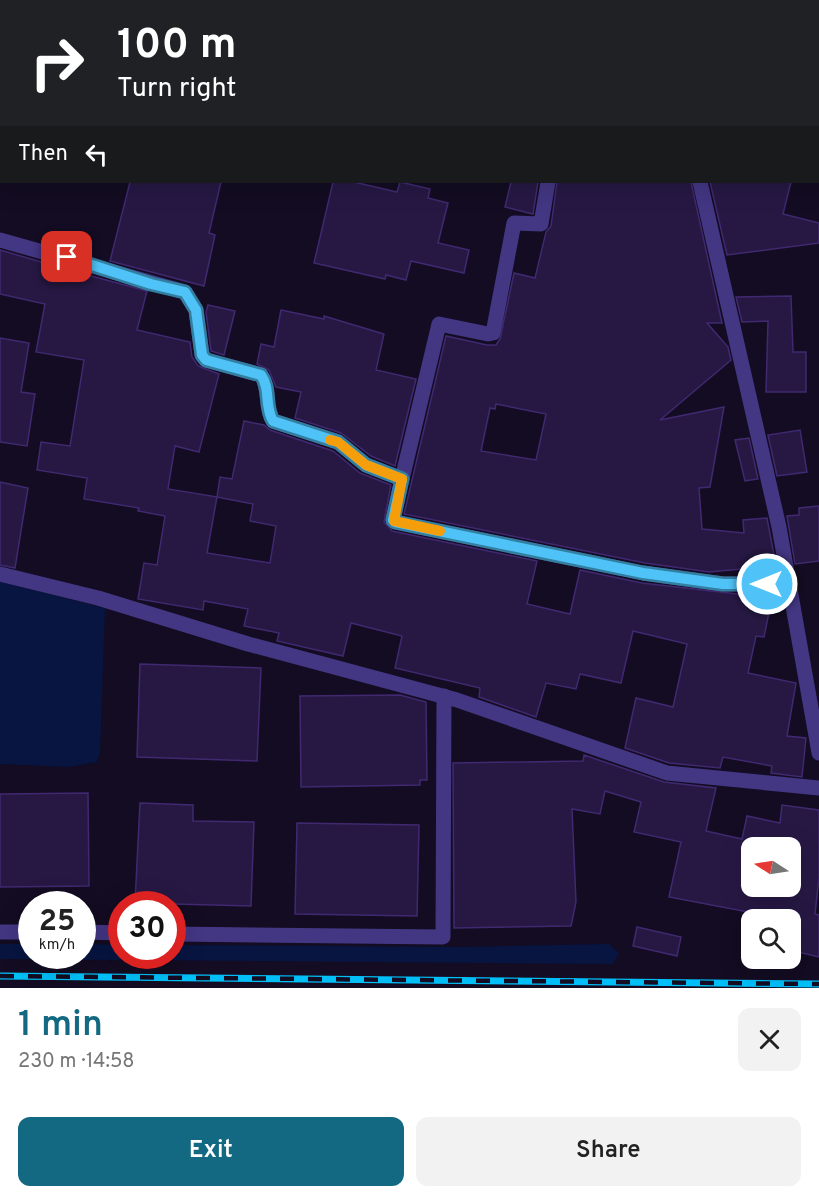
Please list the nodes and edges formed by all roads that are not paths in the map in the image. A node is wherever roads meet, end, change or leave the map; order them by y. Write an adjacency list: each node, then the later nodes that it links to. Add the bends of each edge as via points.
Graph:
1 (548, 183): 4 (street, via 541,224 514,223 493,333 439,324)
2 (700, 183): 6 (street, via 777,515)
3 (0, 240): 4 (street, via 185,292 196,310 202,355 206,360 261,375 273,421 338,442 366,465)
4 (402, 479): 6 (street, via 393,520 401,524 643,573 723,584)
5 (0, 574): 7 (street)
6 (789, 583): 8 (street)
7 (444, 696): 9 (street, via 667,773); 12 (street, via 443,937)
8 (819, 753)
9 (819, 788)
10 (0, 932): 11 (street)
11 (18, 932)
12 (186, 934)

